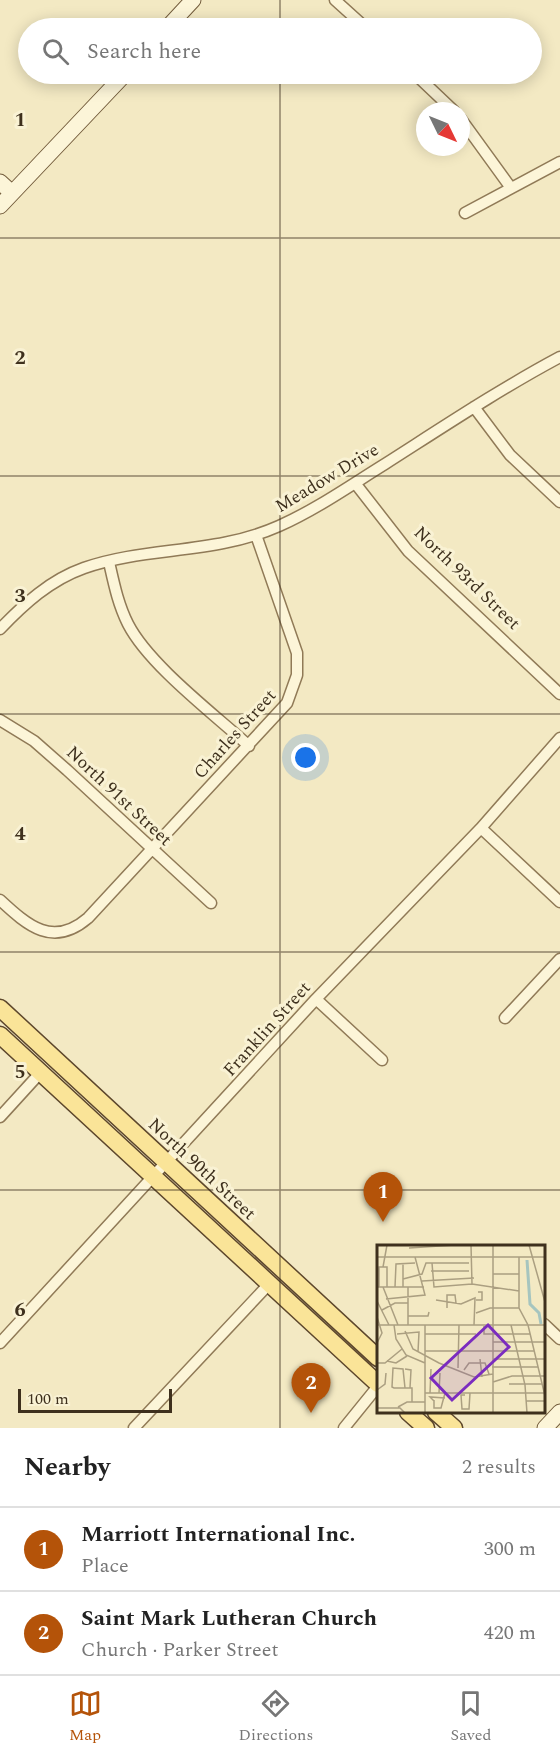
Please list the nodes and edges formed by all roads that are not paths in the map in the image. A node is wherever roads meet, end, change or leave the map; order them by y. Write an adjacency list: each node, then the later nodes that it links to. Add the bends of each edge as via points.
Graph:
1 (335, 0): 4 (street)
2 (188, 2): 3 (street)
3 (175, 18)
4 (355, 18)
5 (116, 84): 12 (street)
6 (426, 84): 7 (street)
7 (445, 102)
8 (470, 131): 11 (street)
9 (560, 162): 11 (street)
10 (0, 182): 12 (street)
11 (511, 188): 14 (street)
12 (12, 193): 13 (street)
13 (0, 206)
14 (465, 213)
15 (560, 357): 16 (street, Meadow Drive)
16 (474, 407): 17 (street, Meadow Drive); 18 (street, via 510,455)
17 (355, 483): 19 (street, Meadow Drive, via 301,515); 22 (street, North 93rd Street, via 408,551)
18 (560, 502)
19 (256, 535): 20 (street, Meadow Drive, via 207,548); 25 (street, Charles Street, via 295,641 298,661 287,703)
20 (109, 562): 21 (street, Meadow Drive, via 85,568 52,584); 25 (street, via 120,606 139,641)
21 (0, 629)
22 (560, 694)
23 (0, 720): 27 (street, North 91st Street, via 34,741)
24 (560, 738): 26 (street, Franklin Street)
25 (249, 746): 27 (street, Charles Street)
26 (481, 828): 29 (street); 32 (street, Franklin Street)
27 (152, 849): 28 (street, Charles Street, via 88,918 67,930 43,931 26,924); 30 (street, North 91st Street)
28 (0, 900)
29 (560, 902)
30 (211, 903)
31 (560, 959): 34 (street)
32 (316, 999): 36 (street); 39 (street, Franklin Street)
33 (0, 1008): 39 (main road, North 90th Street)
34 (505, 1018)
35 (0, 1035): 37 (main road, North 90th Street)
36 (382, 1060)
37 (41, 1072): 38 (street); 40 (main road, North 90th Street)
38 (0, 1117)
39 (167, 1164): 40 (street, Franklin Street); 45 (main road, North 90th Street)
40 (155, 1177): 41 (main road, North 90th Street); 44 (street, Franklin Street)
41 (270, 1283): 46 (main road, North 90th Street); 51 (street)
42 (545, 1326): 43 (street)
43 (560, 1339)
44 (0, 1343)
45 (377, 1357)
46 (377, 1384)
47 (377, 1386): 52 (street)
48 (560, 1412): 55 (street)
49 (409, 1413): 53 (main road)
50 (437, 1413): 54 (main road)
51 (135, 1428)
52 (344, 1428)
53 (426, 1428)
54 (454, 1428)
55 (545, 1428)

